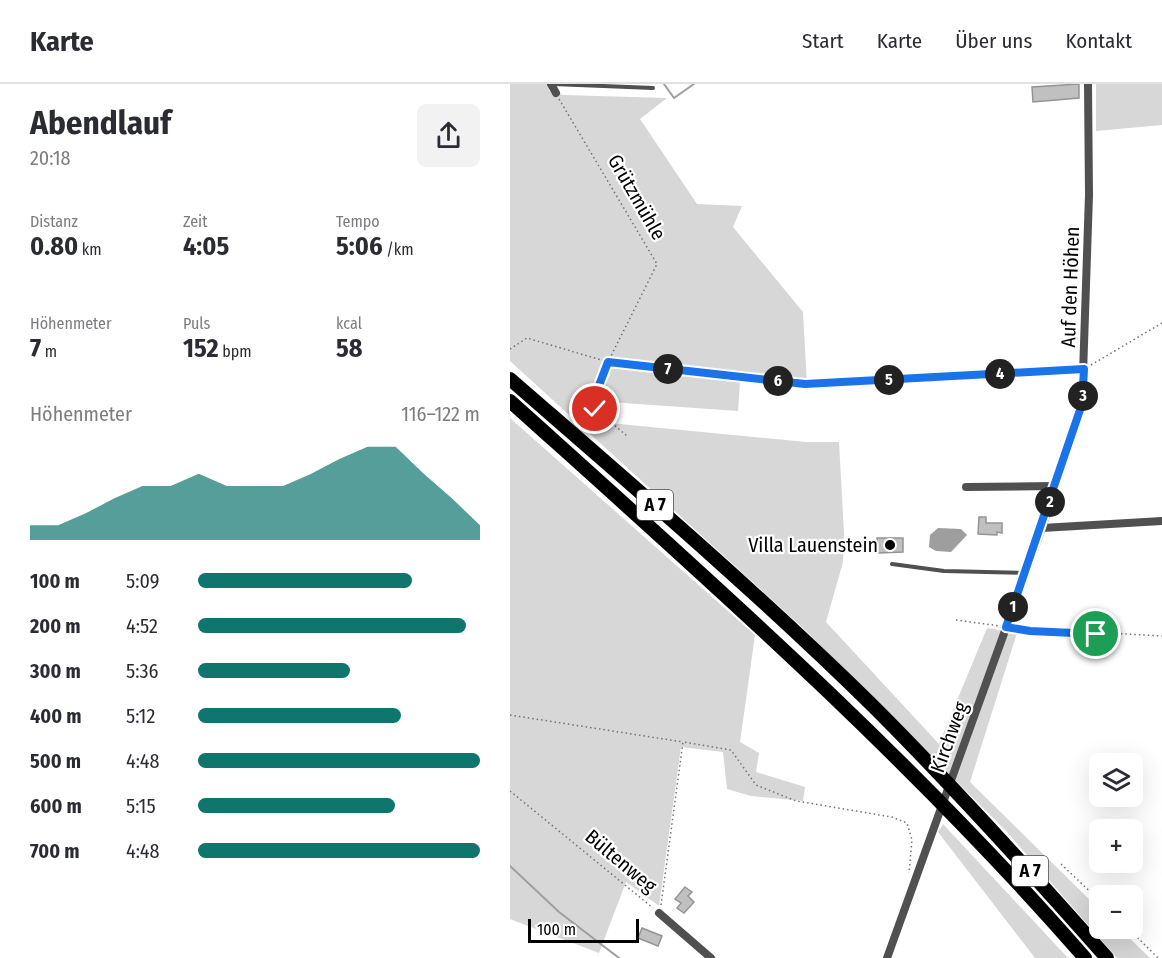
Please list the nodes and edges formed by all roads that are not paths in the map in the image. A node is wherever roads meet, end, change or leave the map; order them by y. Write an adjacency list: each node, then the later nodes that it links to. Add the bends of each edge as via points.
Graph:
1 (552, 84): 3 (lane); 4 (street)
2 (1088, 84): 7 (street, Auf den Höhen, via 1089,195 1082,404)
3 (653, 88)
4 (556, 93)
5 (510, 379): 17 (highway, A 7, via 847,681 948,783)
6 (510, 401): 16 (highway, A 7, via 786,649 999,862)
7 (1055, 486): 8 (street); 10 (street, Auf den Höhen)
8 (966, 487)
9 (1162, 521): 10 (street)
10 (1042, 528): 12 (street, Kirchweg)
11 (892, 564): 12 (lane, via 944,571)
12 (1025, 573): 15 (street, Kirchweg)
13 (659, 913): 14 (street, Bültenweg)
14 (711, 958)
15 (887, 958)
16 (1085, 958)
17 (1107, 958)

